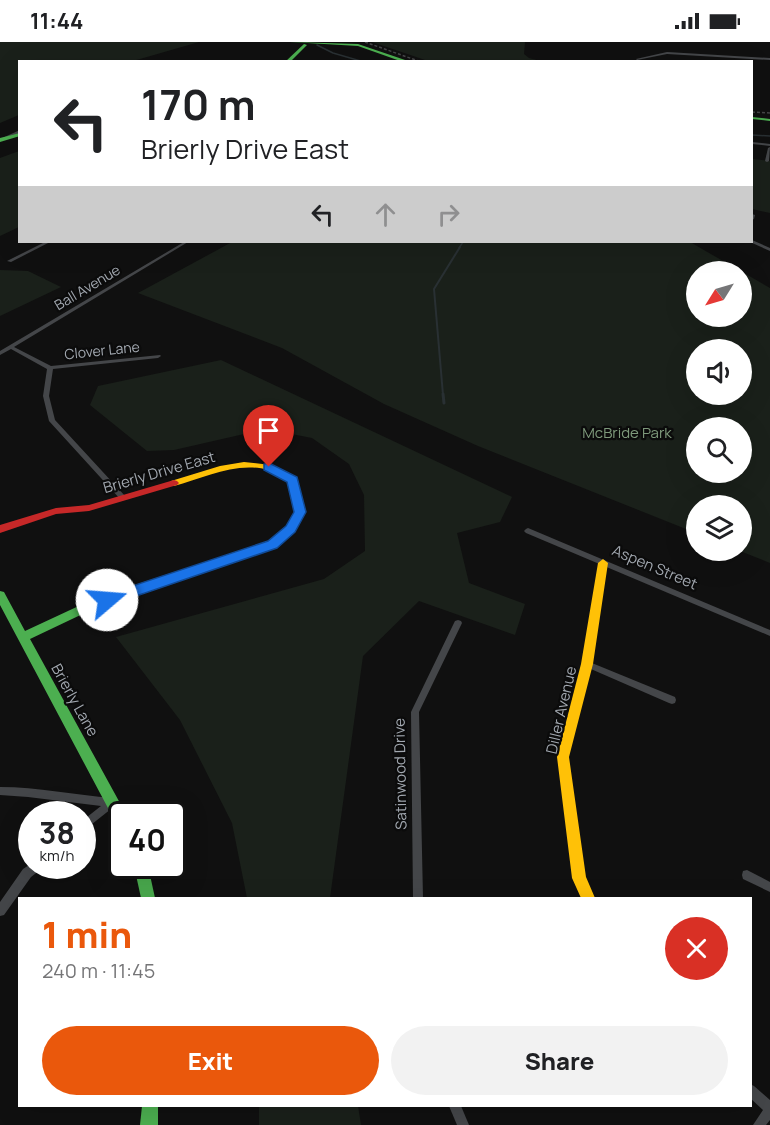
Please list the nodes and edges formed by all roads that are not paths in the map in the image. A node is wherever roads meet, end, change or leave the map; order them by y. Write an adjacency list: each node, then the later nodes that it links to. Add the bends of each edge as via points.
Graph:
1 (292, 42): 2 (street)
2 (305, 45): 5 (street); 6 (street, via 360,45)
3 (637, 59): 4 (street, via 667,53)
4 (770, 59)
5 (290, 60)
6 (403, 60)
7 (753, 118): 8 (street)
8 (770, 120)
9 (18, 133): 10 (street)
10 (1, 140)
11 (753, 143): 12 (street)
12 (770, 147): 13 (street)
13 (767, 161)
14 (753, 242): 17 (street)
15 (46, 243): 18 (street)
16 (184, 243): 19 (street, Ball Avenue)
17 (770, 250)
18 (9, 261)
19 (11, 347): 20 (street, Ball Avenue); 22 (street)
20 (0, 353)
21 (158, 356): 22 (street, Clover Lane)
22 (50, 368): 23 (street, via 46,396 52,421)
23 (123, 498): 24 (street, Brierly Drive East, via 89,508 56,511); 30 (street, Brierly Drive East, via 245,465 269,467 292,480 300,512 290,529 273,544 87,607)
24 (0, 529)
25 (528, 531): 26 (street, Aspen Street)
26 (603, 563): 29 (street, Aspen Street); 31 (street, Diller Avenue)
27 (1, 602): 30 (street, Brierly Lane)
28 (458, 623): 43 (street, Satinwood Drive, via 415,712)
29 (770, 633)
30 (23, 637): 34 (street, Brierly Lane)
31 (587, 664): 32 (street); 44 (street, Diller Avenue, via 562,757 579,878)
32 (672, 700)
33 (0, 791): 35 (street)
34 (112, 801)
35 (108, 802)
36 (108, 806): 37 (street)
37 (96, 816)
38 (747, 875): 41 (street)
39 (22, 879): 45 (street)
40 (144, 879): 42 (street)
41 (770, 887)
42 (148, 897)
43 (418, 897)
44 (588, 897)
45 (1, 906)
46 (752, 1092): 49 (street)
47 (150, 1107): 50 (street)
48 (455, 1107): 51 (street)
49 (770, 1109): 52 (street)
50 (149, 1125)
51 (463, 1125)
52 (759, 1125)

